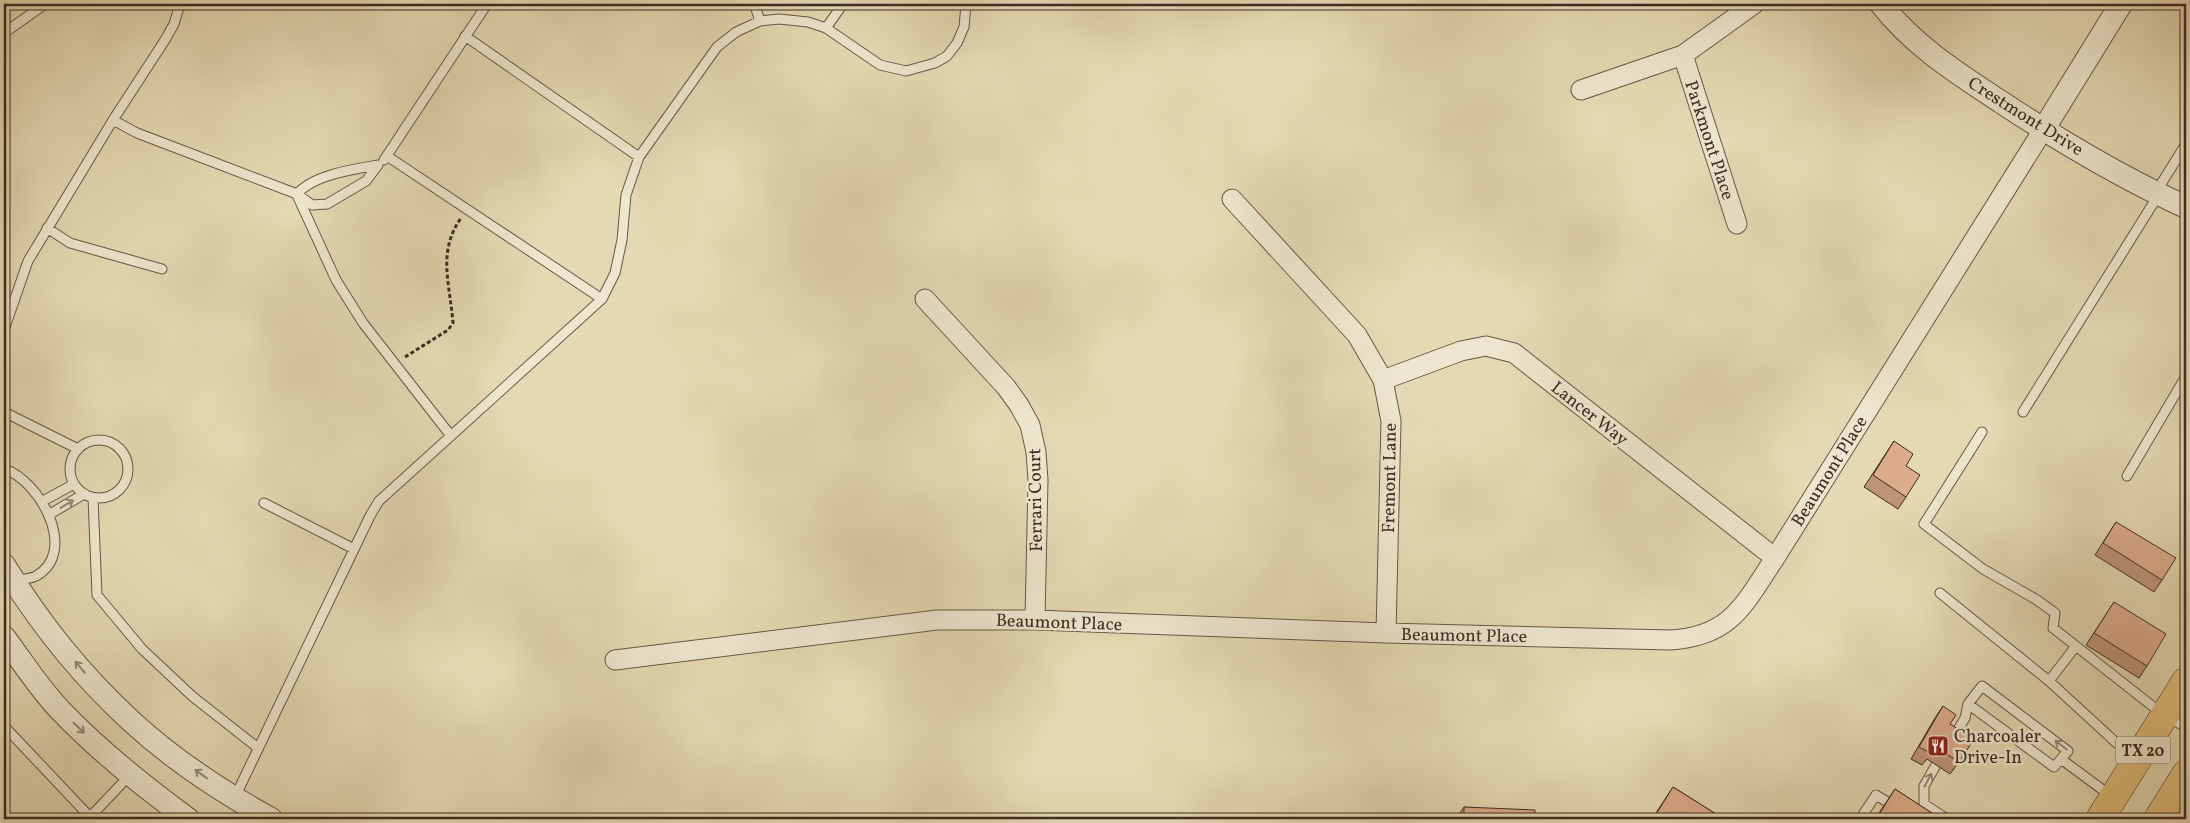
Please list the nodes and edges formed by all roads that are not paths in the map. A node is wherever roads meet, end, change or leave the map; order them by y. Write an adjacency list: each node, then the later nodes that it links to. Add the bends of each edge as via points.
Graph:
1 (45, 4): 12 (lane)
2 (180, 4): 16 (lane, via 165,40)
3 (487, 4): 13 (lane)
4 (751, 4): 10 (lane)
5 (843, 4): 11 (lane)
6 (966, 4): 11 (lane, via 964,27 947,56 906,71 880,65)
7 (1754, 4): 14 (street)
8 (1881, 4): 17 (street, Crestmont Drive, via 1922,47 1949,68)
9 (2122, 4): 17 (street)
10 (760, 21): 11 (lane, via 808,22); 20 (lane, via 736,32 717,47)
11 (826, 28)
12 (4, 33)
13 (465, 36): 19 (lane); 20 (lane)
14 (1683, 56): 15 (street); 26 (street, Parkmont Place)
15 (1581, 90)
16 (113, 120): 22 (lane, via 137,133); 27 (lane)
17 (2043, 130): 23 (street, Crestmont Drive); 48 (street, Beaumont Place)
18 (2186, 144): 23 (lane)
19 (387, 156): 21 (lane); 29 (lane)
20 (639, 157): 29 (lane, via 626,195 615,273)
21 (378, 165): 22 (lane, via 315,180); 22 (lane, via 366,181 327,204 312,205)
22 (297, 194): 37 (lane, via 336,280 363,323)
23 (2157, 194): 25 (street, Crestmont Drive); 35 (lane)
24 (1232, 199): 33 (street, Fremont Lane, via 1357,335)
25 (2186, 207)
26 (1738, 224)
27 (48, 228): 28 (lane, via 70,243); 31 (lane, via 28,261)
28 (162, 269)
29 (602, 299): 37 (lane)
30 (925, 299): 51 (street, Ferrari Court, via 1006,387 1030,425 1038,480)
31 (4, 330)
32 (2186, 376): 40 (lane)
33 (1383, 380): 48 (street, Lancer Way, via 1486,346 1514,354); 52 (street, Fremont Lane, via 1391,422)
34 (4, 412): 38 (lane)
35 (2023, 412)
36 (1982, 432): 54 (lane, via 1924,524 1983,569 2055,613 2053,628)
37 (451, 436): 47 (lane, via 380,501)
38 (78, 449): 41 (lane, via 70,466); 43 (lane, via 96,440 106,441 115,445 127,461 126,480 120,489 113,495)
39 (4, 469): 44 (lane, via 26,481)
40 (2127, 476)
41 (74, 484): 42 (lane); 44 (lane)
42 (84, 494): 43 (lane); 46 (lane, one-way to 42)
43 (93, 498): 62 (lane, via 98,595 142,649 192,696)
44 (43, 501): 46 (lane)
45 (264, 503): 47 (lane)
46 (50, 514): 49 (lane, via 56,538 49,564 36,576)
47 (354, 549): 62 (lane)
48 (1775, 558): 52 (street, Beaumont Place, via 1728,621 1711,633 1691,639)
49 (7, 578): 68 (street, one-way to 49, via 131,722 92,682)
50 (1940, 594): 56 (lane)
51 (1035, 620): 52 (street, Beaumont Place); 55 (street, Beaumont Place, via 938,620)
52 (1386, 633)
53 (4, 637): 67 (street, one-way to 67, via 59,708)
54 (2076, 646): 56 (lane); 59 (lane)
55 (615, 660)
56 (2049, 681): 64 (lane)
57 (2186, 682): 59 (main road, TX 20)
58 (1968, 704): 61 (lane, via 1965,718); 63 (lane, via 2054,767); 63 (lane, one-way to 58, via 2068,751 1982,686)
59 (2175, 722): 64 (main road, TX 20)
60 (4, 726): 70 (lane)
61 (1951, 742)
62 (258, 748): 68 (lane)
63 (2061, 759): 69 (lane)
64 (2136, 761): 69 (main road, TX 20)
65 (1936, 765): 75 (lane, one-way to 65, via 1924,804 1924,786)
66 (2186, 774): 76 (main road, TX 20)
67 (130, 775): 70 (lane); 71 (street)
68 (234, 798): 72 (street)
69 (2107, 808)
70 (91, 819)
71 (188, 819)
72 (271, 819)
73 (1860, 819): 74 (lane, via 1876,795)
74 (1916, 819)
75 (1948, 819)
76 (2158, 819)

